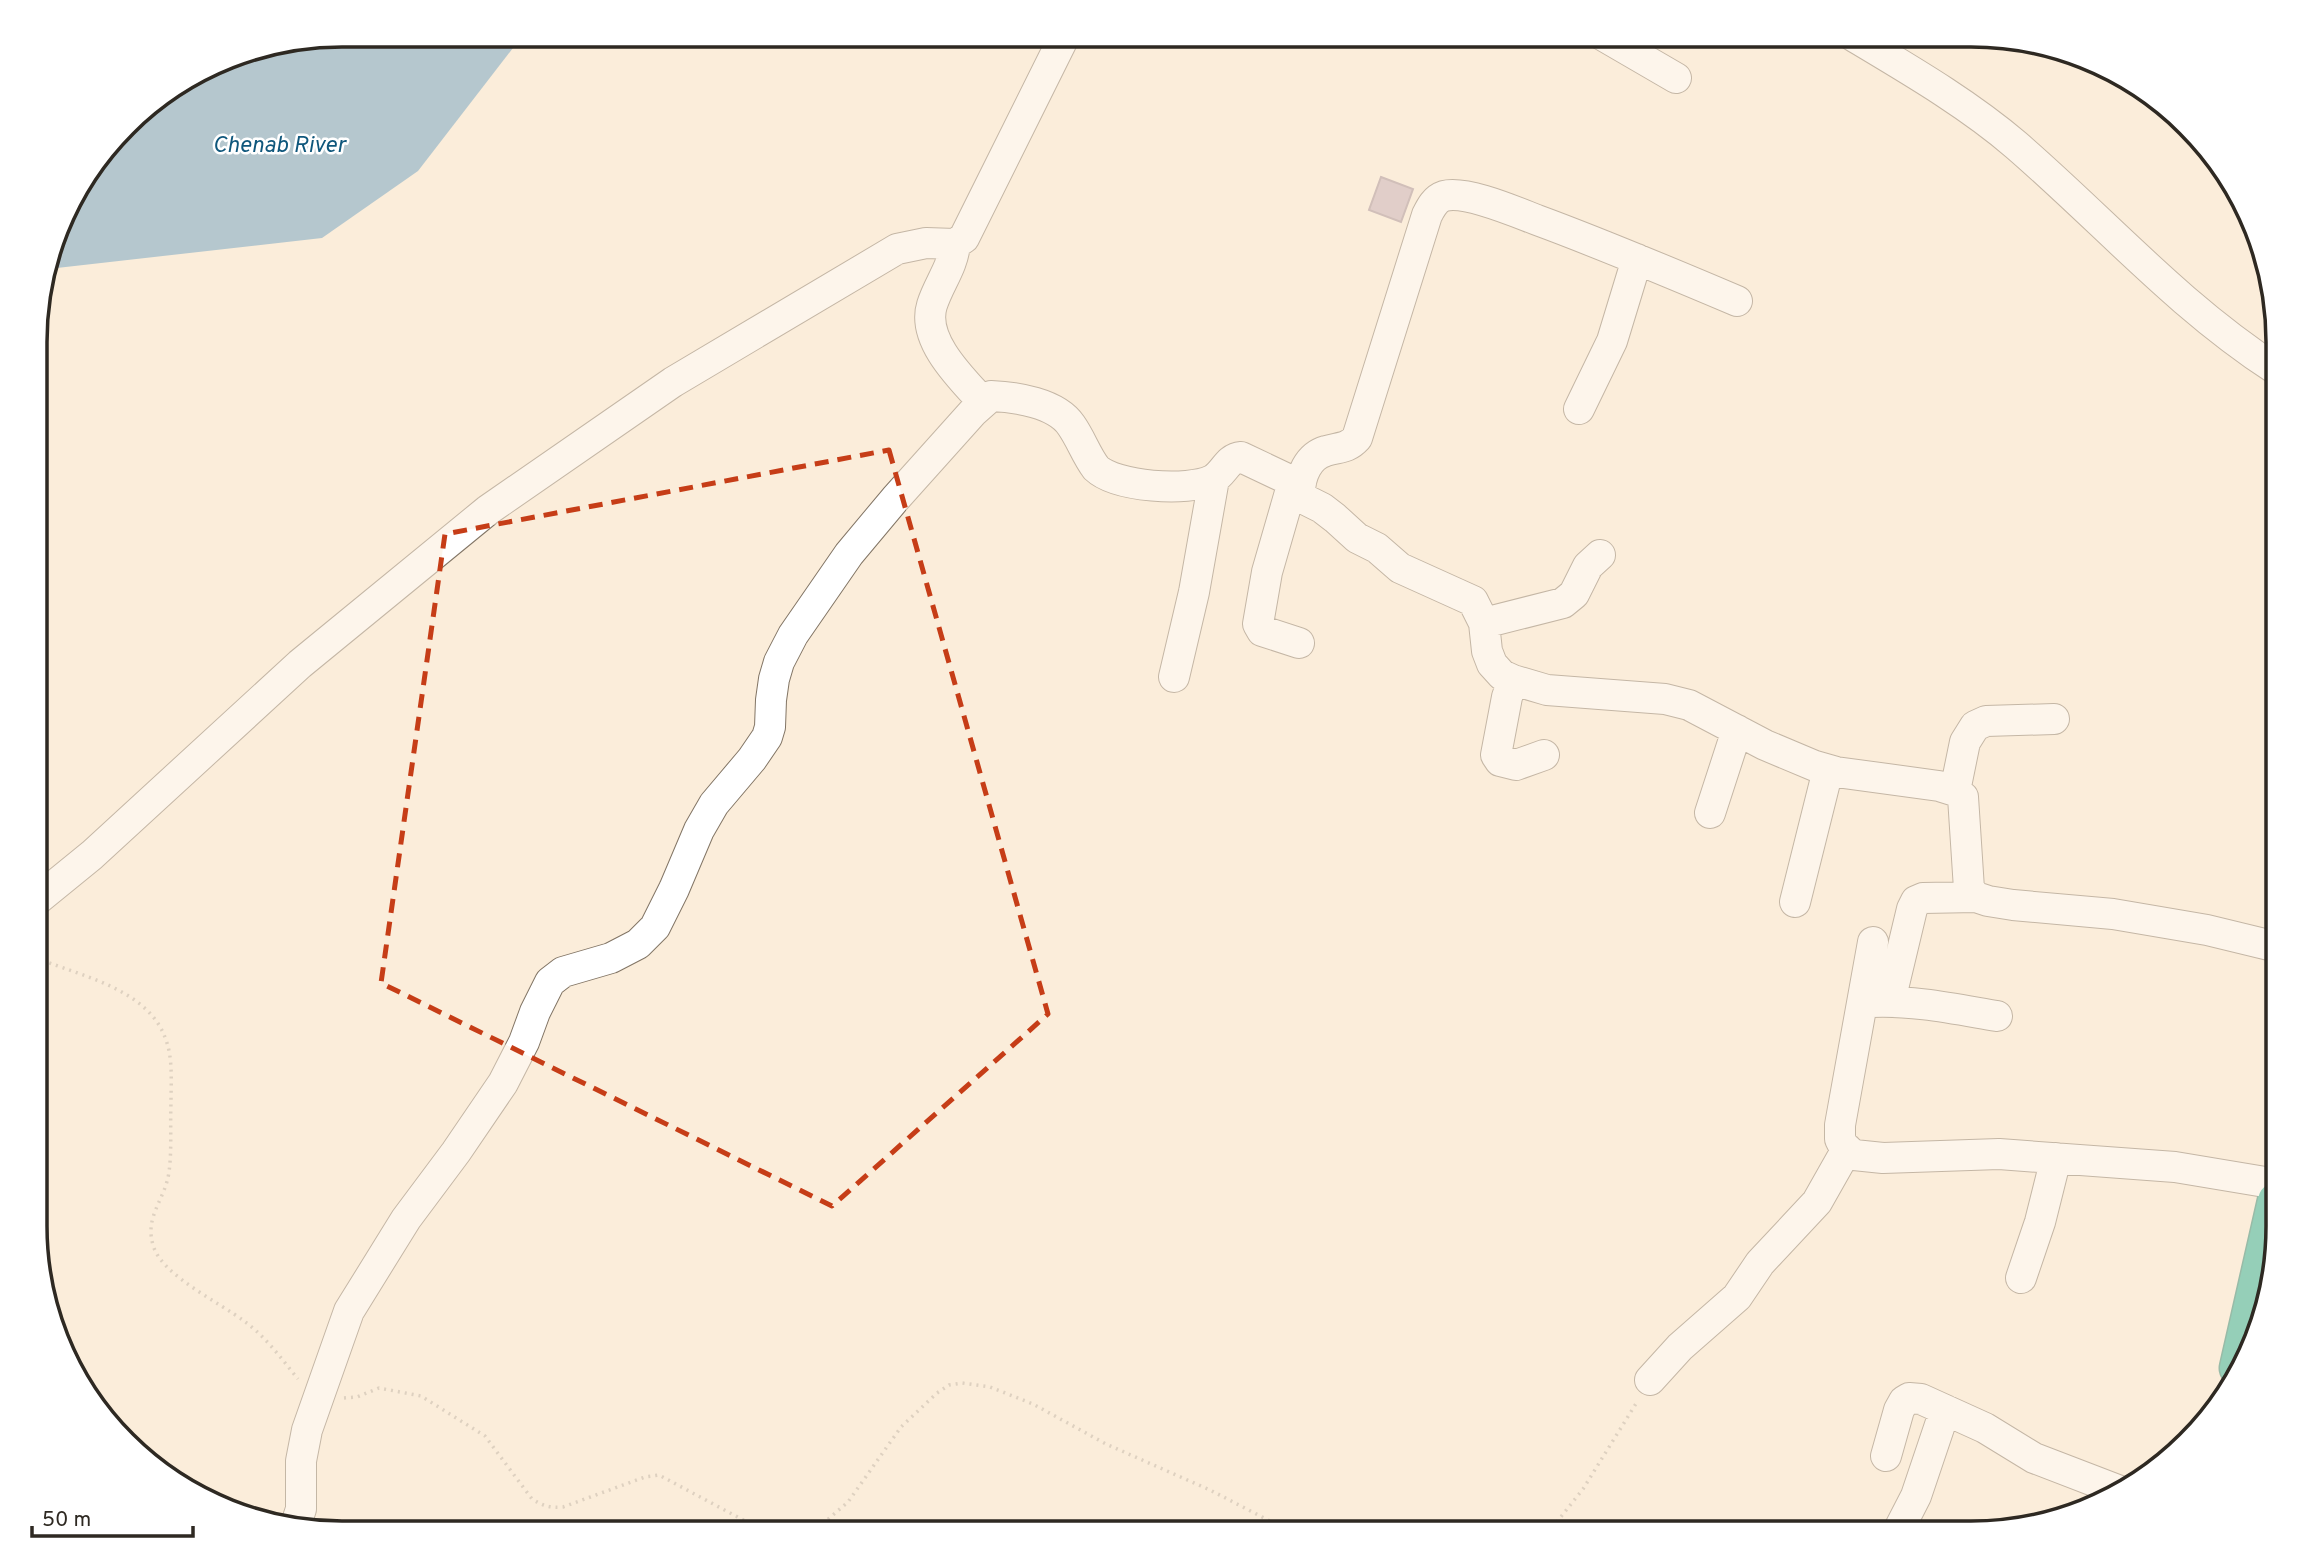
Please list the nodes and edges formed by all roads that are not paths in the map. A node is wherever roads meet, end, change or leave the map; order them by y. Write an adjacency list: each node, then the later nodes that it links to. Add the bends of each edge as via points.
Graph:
1 (1059, 47): 5 (street, via 964,238)
2 (1621, 47): 4 (street)
3 (1870, 47): 8 (street, via 1967,108 2015,145 2163,283)
4 (1676, 78)
5 (955, 244): 9 (street, via 932,305 931,323 941,352); 24 (street, via 897,249 673,382 488,510 300,664)
6 (1637, 259): 7 (street); 10 (street, via 1612,341); 12 (street, via 1495,204 1443,196 1427,215 1357,438 1345,448 1314,457)
7 (1737, 301)
8 (2266, 363)
9 (983, 402): 11 (street, via 991,396 1006,397 1060,413 1096,468 1121,481 1173,485); 42 (street, via 849,554 793,635 774,680 767,737 714,804 655,927 638,944 611,958 563,972 550,982 503,1083 406,1219 349,1311 307,1430)
10 (1579, 409)
11 (1214, 479): 12 (street, via 1229,461 1241,457); 16 (street)
12 (1296, 483): 14 (street, via 1304,499 1400,568 1473,601); 15 (street, via 1267,572 1258,624 1262,631)
13 (1601, 555): 14 (street, via 1563,603)
14 (1484, 622): 17 (street, via 1492,664)
15 (1299, 643)
16 (1174, 677)
17 (1513, 680): 19 (street, via 1547,690 1665,699 1689,705); 20 (street, via 1496,755 1500,761 1516,765)
18 (2054, 719): 22 (street, via 1986,721 1975,726 1965,742)
19 (1737, 730): 21 (street); 23 (street)
20 (1544, 755)
21 (1828, 769): 22 (street); 26 (street)
22 (1955, 791): 25 (street, via 1963,797 1969,889)
23 (1710, 813)
24 (47, 892)
25 (1976, 897): 28 (street, via 2113,914); 29 (street, via 1916,901)
26 (1795, 902)
27 (1873, 942): 30 (street)
28 (2266, 944)
29 (1890, 1001): 30 (street); 31 (street)
30 (1860, 1003): 32 (street, via 1840,1125 1840,1139)
31 (1997, 1016)
32 (1847, 1149): 33 (street, via 1854,1155 1883,1158 1999,1154); 38 (street, via 1817,1202 1760,1263 1737,1297)
33 (2056, 1158): 34 (street, via 2175,1167); 36 (street)
34 (2266, 1182)
35 (2263, 1261): 37 (highway)
36 (2021, 1278)
37 (2249, 1323)
38 (1650, 1380)
39 (1945, 1410): 40 (street, via 1921,1399 1904,1401); 41 (street, via 2034,1458); 43 (street)
40 (1886, 1456)
41 (2108, 1486)
42 (298, 1517)
43 (1903, 1521)

